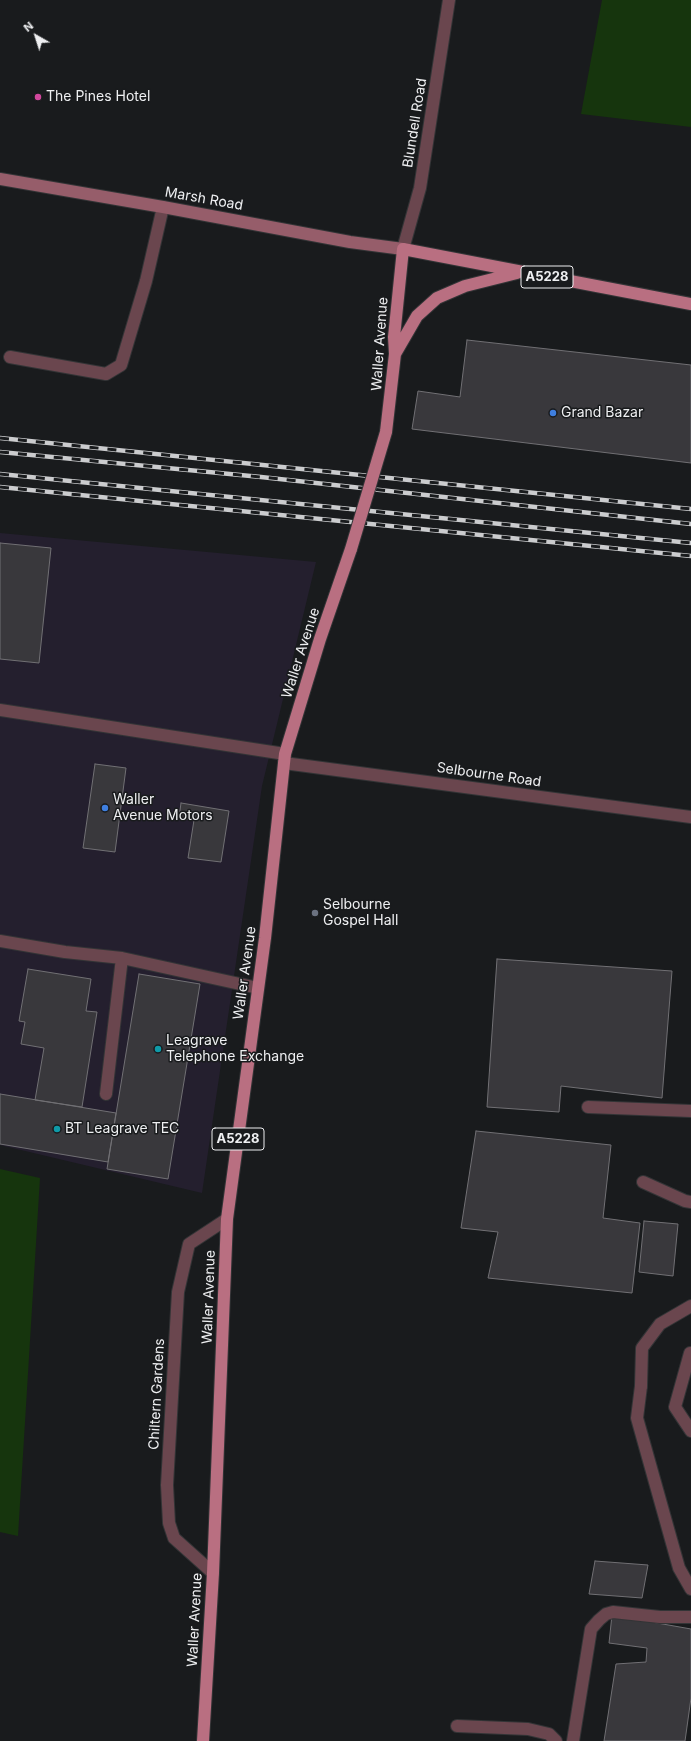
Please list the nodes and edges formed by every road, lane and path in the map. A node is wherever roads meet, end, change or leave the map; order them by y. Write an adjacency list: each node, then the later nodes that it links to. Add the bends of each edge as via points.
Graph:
1 (449, 0): 4 (street, Blundell Road, via 420,188)
2 (0, 179): 3 (main road, Marsh Road)
3 (163, 207): 4 (main road, Marsh Road, via 350,242); 8 (street, via 146,281 121,365 106,374)
4 (403, 249): 5 (main road, A5228); 7 (main road, Waller Avenue / A5228, via 394,337)
5 (520, 272): 6 (main road, A5228); 7 (main road, via 465,286 437,298 418,316)
6 (691, 304)
7 (395, 354): 10 (main road, Waller Avenue / A5228, bridge, via 386,432)
8 (10, 357)
9 (0, 710): 10 (street, Selbourne Road)
10 (285, 758): 11 (street, Selbourne Road); 14 (main road, Waller Avenue / A5228)
11 (691, 817)
12 (0, 941): 13 (street)
13 (122, 958): 14 (street); 15 (street)
14 (258, 988): 20 (main road, Waller Avenue / A5228)
15 (106, 1094)
16 (588, 1107): 17 (street)
17 (691, 1111)
18 (643, 1182): 19 (street)
19 (691, 1202)
20 (227, 1219): 24 (main road, Waller Avenue / A5228); 24 (street, Chiltern Gardens, via 189,1244 187,1251 178,1292 167,1485 169,1523 174,1538)
21 (691, 1306): 25 (street, via 660,1324 642,1348 637,1418 679,1568)
22 (690, 1353): 23 (street, via 675,1407)
23 (691, 1431)
24 (213, 1573): 28 (main road, Waller Avenue / A5228)
25 (691, 1589)
26 (691, 1617): 30 (street, via 613,1612 599,1620 591,1629)
27 (456, 1726): 29 (street, via 528,1729 549,1734)
28 (203, 1741)
29 (556, 1741)
30 (573, 1741)

